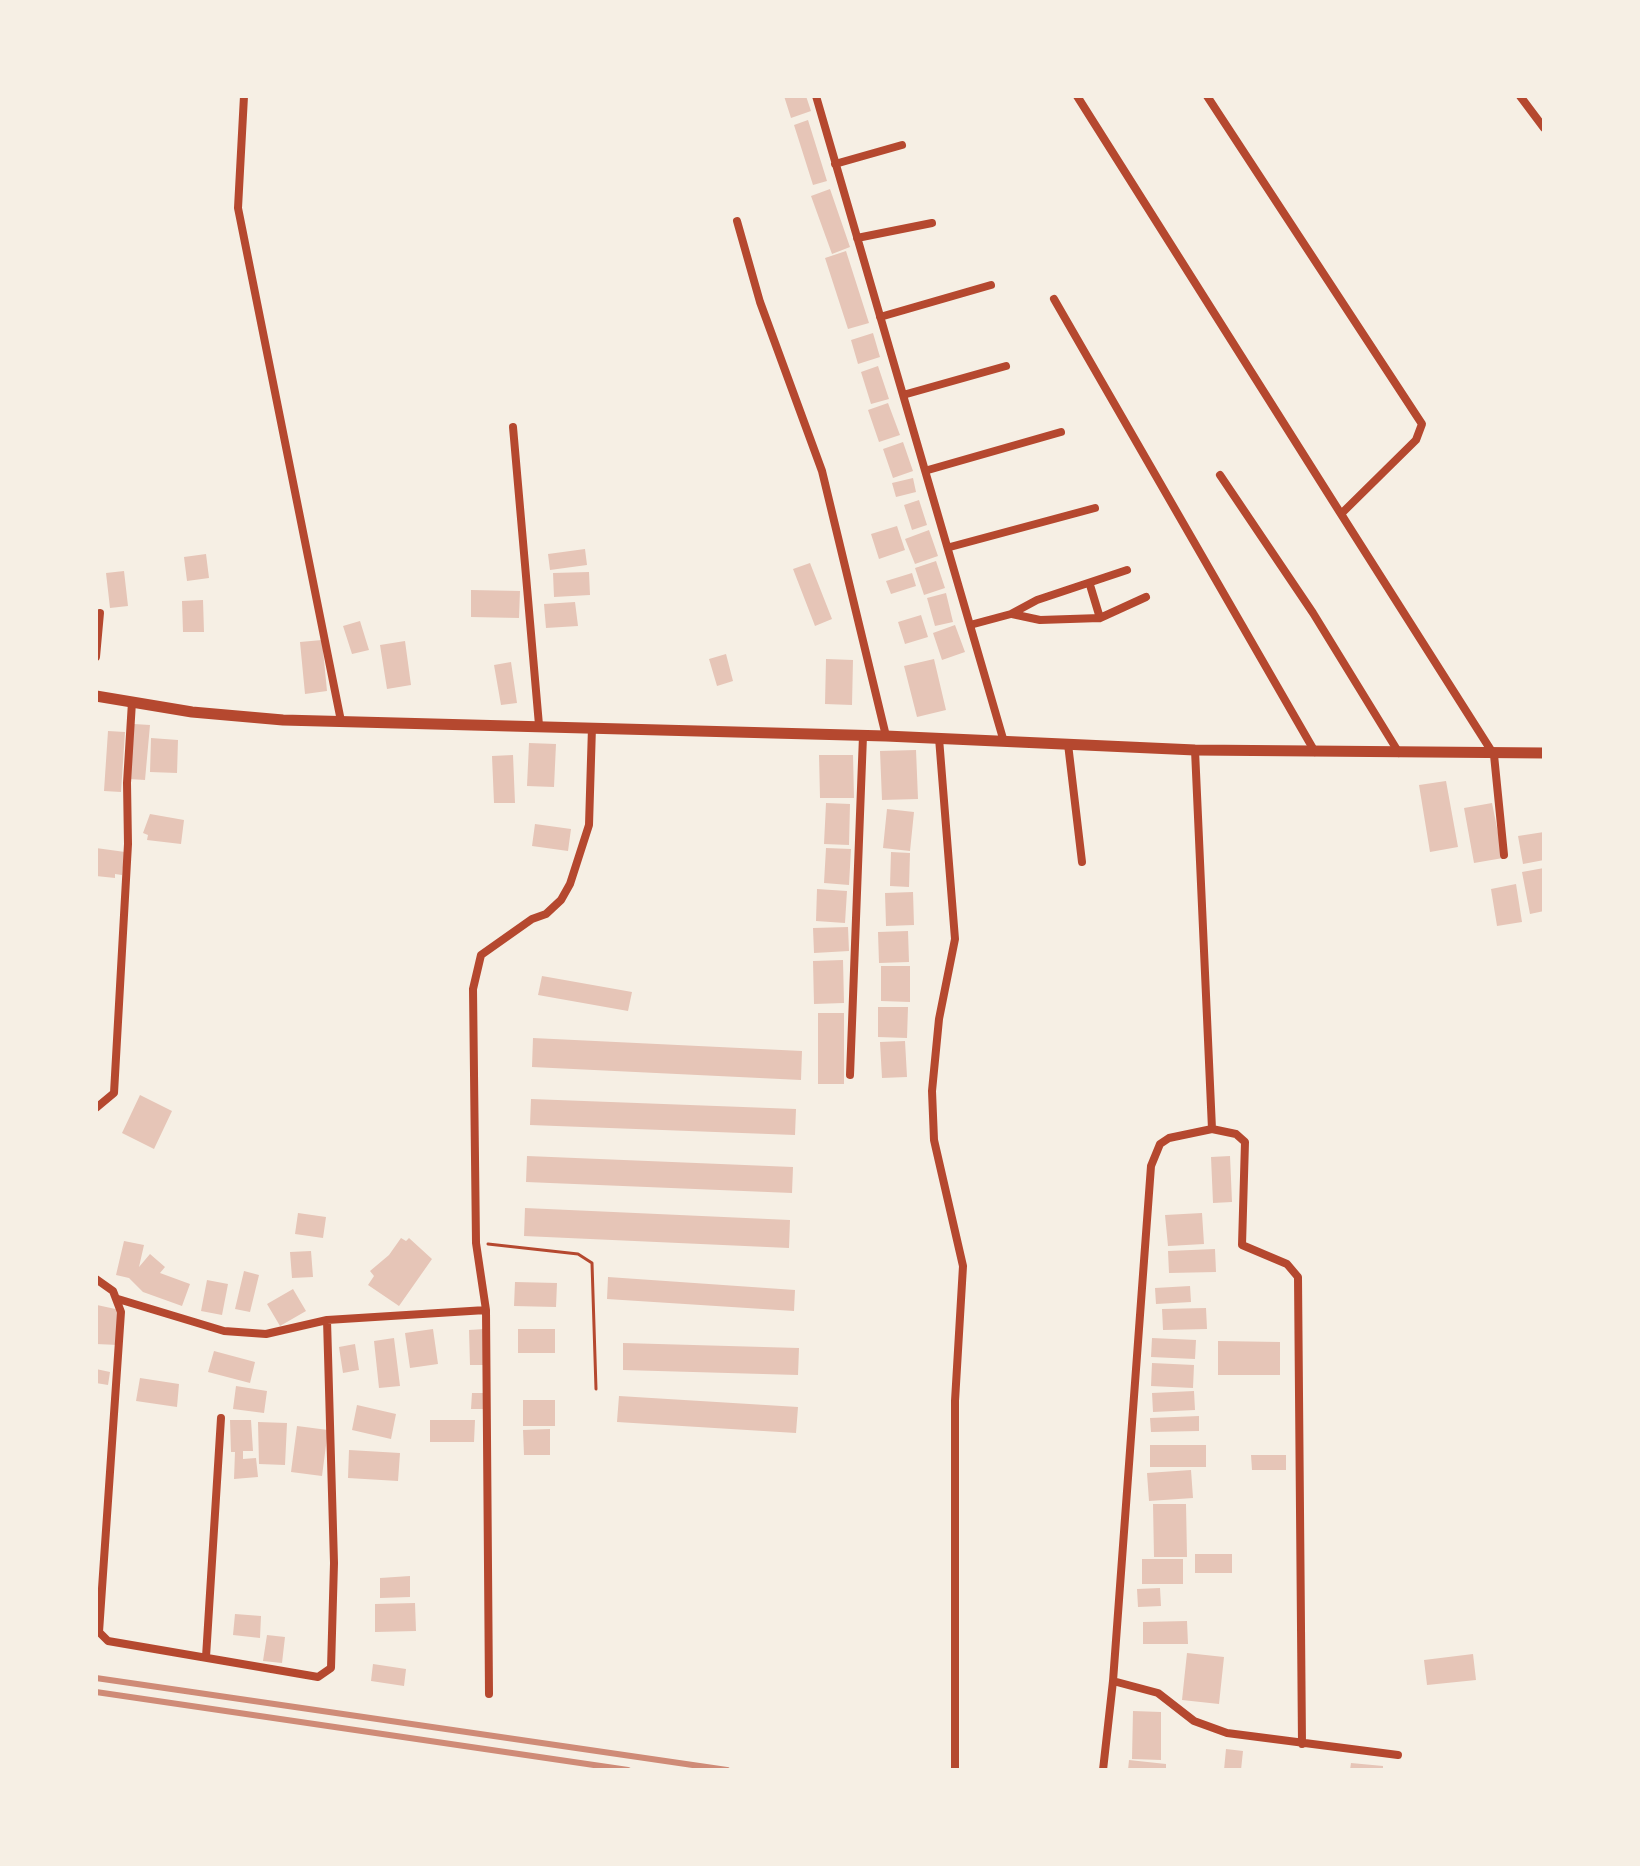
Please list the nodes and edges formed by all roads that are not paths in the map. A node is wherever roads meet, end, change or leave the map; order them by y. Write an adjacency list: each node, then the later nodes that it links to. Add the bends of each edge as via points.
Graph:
1 (244, 96): 34 (street, via 238,208)
2 (816, 96): 8 (street)
3 (1077, 96): 22 (street)
4 (1207, 96): 22 (street, via 1422,424 1416,440)
5 (1520, 96): 6 (street)
6 (1544, 128)
7 (902, 145): 8 (street)
8 (835, 164): 11 (street)
9 (737, 221): 38 (street, via 760,302 822,471)
10 (932, 223): 11 (street)
11 (857, 238): 14 (street)
12 (991, 285): 14 (street)
13 (1054, 299): 43 (street)
14 (880, 317): 16 (street)
15 (1006, 366): 16 (street)
16 (903, 395): 19 (street)
17 (513, 427): 35 (street)
18 (1061, 432): 19 (street)
19 (928, 470): 23 (street)
20 (1220, 475): 44 (street)
21 (1095, 508): 23 (street)
22 (1341, 514): 46 (street)
23 (950, 547): 30 (street)
24 (1127, 570): 25 (street)
25 (1090, 585): 28 (street, via 1058,592); 29 (street)
26 (1146, 597): 29 (street)
27 (100, 613): 31 (street)
28 (1011, 614): 29 (street, via 1040,620); 30 (street)
29 (1100, 618)
30 (970, 625): 40 (street)
31 (96, 657)
32 (96, 696): 33 (street)
33 (132, 702): 34 (street, via 192,712); 50 (street, via 114,1093)
34 (341, 721): 35 (street)
35 (539, 725): 36 (street)
36 (592, 727): 37 (street); 54 (street, via 589,825 570,884 546,914 481,955 475,972 476,1243)
37 (863, 736): 38 (street); 49 (street)
38 (886, 736): 39 (street)
39 (939, 738): 40 (street); 62 (street, via 955,939 939,1019 932,1091 934,1140 963,1266 955,1401)
40 (1004, 742): 41 (street)
41 (1068, 744): 42 (street); 48 (street)
42 (1195, 750): 43 (street); 51 (street)
43 (1315, 752): 44 (street)
44 (1399, 753): 46 (street)
45 (1544, 753): 46 (street)
46 (1494, 755): 47 (street)
47 (1504, 855)
48 (1082, 862)
49 (850, 1075)
50 (96, 1108)
51 (1212, 1129): 58 (street, via 1169,1138 1160,1144 1151,1166); 60 (street, via 1236,1134 1245,1142 1242,1245 1287,1264 1298,1277)
52 (96, 1279): 53 (street)
53 (118, 1299): 55 (street, via 224,1331 266,1334); 57 (street, via 121,1331 97,1628 108,1641)
54 (486, 1310): 55 (street); 59 (street)
55 (327, 1320): 57 (street, via 334,1563 331,1668 318,1677)
56 (221, 1418): 57 (street)
57 (206, 1657)
58 (1113, 1681): 60 (street, via 1158,1693 1184,1715 1215,1730); 63 (street)
59 (489, 1694)
60 (1302, 1744): 61 (street)
61 (1398, 1755)
62 (955, 1768)
63 (1103, 1770)

